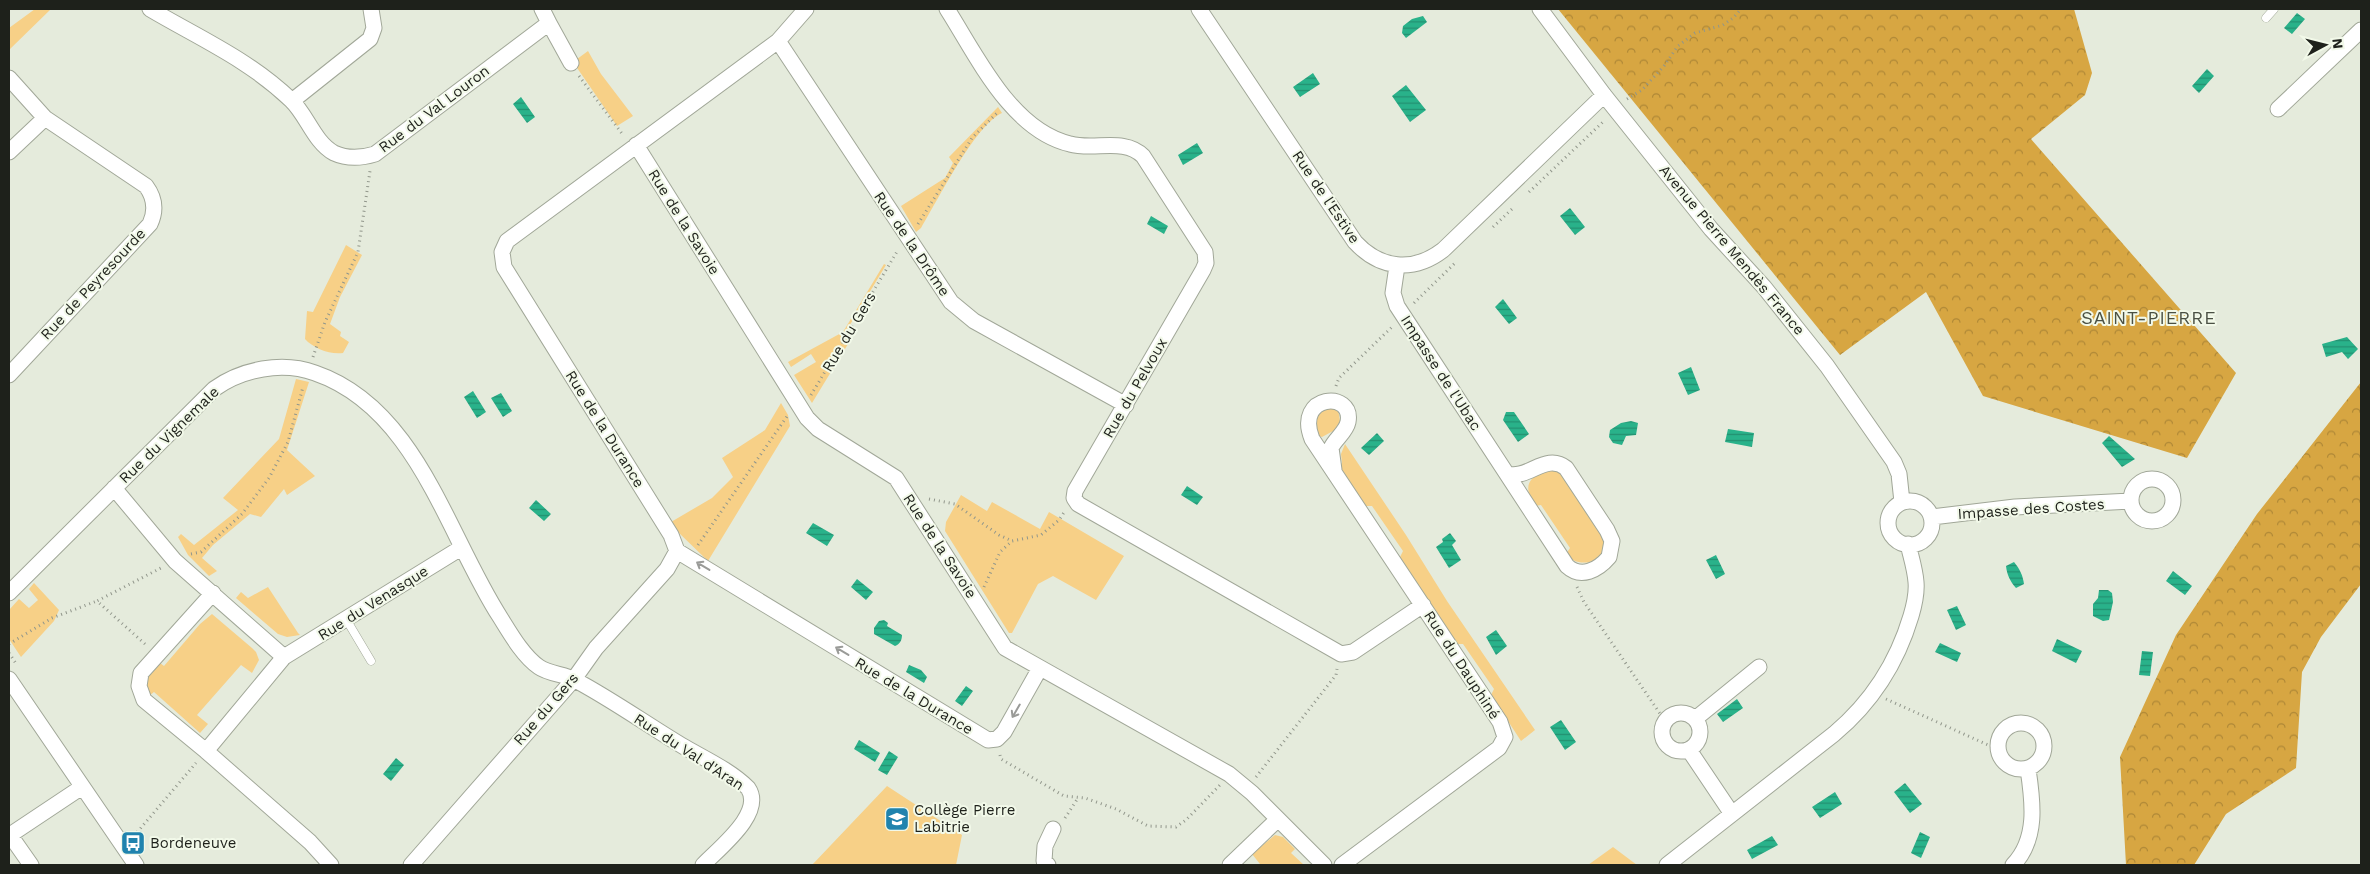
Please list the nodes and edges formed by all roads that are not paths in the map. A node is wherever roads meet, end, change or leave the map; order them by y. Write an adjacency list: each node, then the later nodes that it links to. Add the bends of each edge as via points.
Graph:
1 (150, 9): 16 (street, Rue du Val Louron, via 250,65)
2 (371, 9): 16 (street, via 374,28 366,44)
3 (542, 9): 10 (street)
4 (806, 9): 12 (street, Rue de la Durance)
5 (947, 9): 23 (street, Rue du Pelvoux, via 1009,103 1025,121 1060,141 1078,146 1120,145 1140,152 1205,252 1203,270)
6 (1199, 9): 21 (street, Rue de l'Estive, via 1356,242 1377,260)
7 (1540, 9): 15 (street, Avenue Pierre Mendès France)
8 (2274, 9): 9 (lane)
9 (2266, 18)
10 (549, 23): 13 (street); 16 (street, Rue du Val Louron, via 369,156 349,157 332,152)
11 (2361, 30): 17 (street)
12 (778, 41): 19 (street, Rue de la Durance); 23 (street, Rue de la Drôme, via 944,295 965,315)
13 (571, 63)
14 (9, 78): 18 (street, Rue de Peyresourde)
15 (1604, 95): 21 (street, Rue de l'Estive, via 1443,250 1420,263); 27 (street, Avenue Pierre Mendès France, via 1711,229 1764,286 1827,366 1894,462 1899,474)
16 (292, 101)
17 (2278, 109)
18 (45, 118): 20 (street); 22 (street, Rue de Peyresourde, via 146,186 154,210 150,224)
19 (636, 145): 32 (street, Rue de la Durance, via 506,241 502,260 672,535); 40 (street, Rue de la Savoie, via 802,410 818,429 892,475 1005,648)
20 (9, 152)
21 (1397, 266): 25 (street, Impasse de l'Ubac, via 1393,298)
22 (9, 375)
23 (1126, 405): 35 (street, Rue du Pelvoux, via 1075,491 1074,498 1081,507 1339,653 1353,652)
24 (1334, 470): 24 (street, Rue du Dauphiné, via 1331,448 1348,420 1342,406 1330,401 1317,405 1308,421 1312,439); 35 (street, Rue du Dauphiné)
25 (1508, 474): 25 (street, Impasse de l'Ubac, via 1567,566 1578,574 1605,561 1611,552 1608,530 1563,465 1552,463 1520,474)
26 (114, 488): 31 (street, Rue du Vignemale, via 214,389 225,382 269,368 308,370 332,380 364,402 397,435 429,481); 33 (street, Rue du Vignemale); 34 (street, via 175,561)
27 (1902, 502): 29 (street, via 1917,502); 30 (street, via 1891,511 1888,525 1895,538)
28 (2131, 502): 29 (street, Impasse des Costes, via 2015,507)
29 (1932, 517): 30 (street, via 1927,537)
30 (1908, 544): 48 (street, via 1916,584 1912,610 1896,657 1875,691 1846,724)
31 (461, 548): 36 (street, Rue du Venasque); 42 (street, Rue du Vignemale, via 494,607 528,656 540,668)
32 (677, 551): 40 (street, Rue de la Durance, one-way to 32, via 1004,732 994,740 988,740); 42 (street, Rue du Gers, via 660,578 596,648)
33 (9, 593)
34 (213, 593): 37 (street); 45 (street, via 140,676 139,686 143,697)
35 (1423, 605): 59 (street, Rue du Dauphiné, via 1500,722 1505,740 1499,748)
36 (346, 619): 37 (street, Rue du Venasque); 38 (lane)
37 (284, 657): 45 (street, Rue du Venasque)
38 (371, 661)
39 (1759, 667): 43 (street)
40 (1040, 668): 49 (street, Rue de la Savoie, via 1229,774)
41 (9, 679): 47 (street)
42 (574, 679): 54 (street, Rue du Gers); 55 (street, Rue du Val d'Aran, via 748,788 752,799 751,812)
43 (1695, 719): 44 (street, via 1700,736); 44 (street, via 1678,713 1665,721 1662,728 1665,742 1677,751)
44 (1688, 750): 48 (street)
45 (206, 751): 53 (street, via 310,842)
46 (2028, 769): 46 (street, via 2041,758 2044,743 2036,728 2022,722 2001,734 1997,749 2008,766); 61 (street, via 2031,830 2024,852)
47 (82, 787): 51 (street, via 10,835); 52 (street)
48 (1732, 814): 60 (street)
49 (1277, 820): 57 (street); 58 (street, Rue de la Savoie)
50 (1053, 829): 56 (street, via 1044,852 1044,861)
51 (30, 865)
52 (136, 865)
53 (331, 865)
54 (411, 865)
55 (703, 865)
56 (1048, 865)
57 (1230, 865)
58 (1324, 865)
59 (1342, 865)
60 (1667, 865)
61 (2013, 865)

